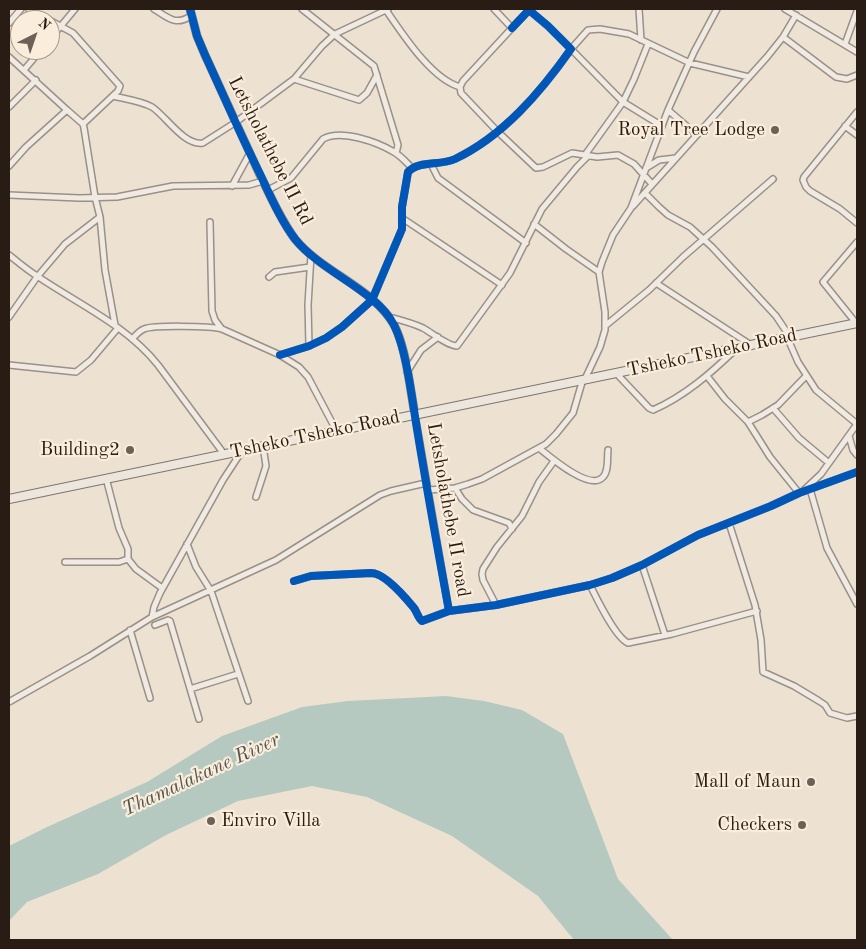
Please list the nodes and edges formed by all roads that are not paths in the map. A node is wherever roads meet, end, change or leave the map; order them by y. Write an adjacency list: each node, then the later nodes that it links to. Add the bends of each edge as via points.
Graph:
1 (21, 9): 16 (street)
2 (29, 9): 17 (street)
3 (75, 9): 17 (street)
4 (154, 9): 15 (street, via 176,22)
5 (190, 9): 15 (street, Letsholathebe II Rd)
6 (302, 9): 19 (street)
7 (387, 9): 19 (street); 35 (street, via 421,58 450,83)
8 (494, 9): 18 (street)
9 (529, 9): 18 (street); 24 (street)
10 (639, 9): 21 (street)
11 (717, 9): 28 (street)
12 (785, 9): 14 (street)
13 (857, 11): 23 (street)
14 (796, 15): 20 (street); 23 (street)
15 (191, 16): 42 (street, Letsholathebe II Rd, via 205,56)
16 (9, 23)
17 (61, 26): 36 (street, via 77,37 120,86)
18 (512, 28): 35 (street)
19 (335, 34): 30 (street, via 372,64); 33 (street)
20 (783, 37): 31 (street, via 836,77 846,79); 32 (street)
21 (641, 40): 22 (street); 24 (street, via 629,34 592,29 585,32)
22 (648, 44): 28 (street); 37 (street)
23 (845, 44): 25 (street)
24 (571, 50): 37 (street); 46 (street, via 522,110)
25 (857, 52)
26 (9, 57): 29 (street)
27 (32, 60): 29 (street)
28 (690, 63): 32 (street); 40 (street)
29 (24, 70): 34 (street)
30 (377, 75): 33 (street, via 359,100); 50 (street, via 398,145)
31 (857, 75)
32 (749, 77): 47 (street)
33 (294, 79): 42 (street)
34 (36, 80): 38 (street); 39 (street)
35 (460, 87): 46 (street, via 461,93)
36 (113, 96): 42 (street, via 153,108 172,127 199,144 214,138); 43 (street)
37 (623, 102): 44 (street); 51 (street)
38 (9, 107)
39 (67, 110): 43 (street); 54 (street)
40 (668, 110): 44 (street); 47 (street)
41 (857, 112): 45 (street)
42 (236, 122): 49 (street, Letsholathebe II Rd)
43 (83, 124): 64 (street)
44 (662, 126): 56 (street)
45 (845, 126): 48 (street); 69 (street, via 803,180 810,191)
46 (497, 132): 51 (street, via 536,168 543,168 572,153); 53 (street, via 454,159)
47 (697, 134): 52 (street)
48 (857, 135)
49 (250, 153): 58 (street, Letsholathebe II Rd); 60 (street)
50 (396, 153): 55 (street); 61 (street, via 358,137 329,136 291,178)
51 (587, 156): 56 (street, via 622,156); 70 (street, via 542,209)
52 (676, 158): 56 (street, via 659,160); 59 (street)
53 (431, 164): 55 (street); 73 (street, via 438,178)
54 (9, 166)
55 (412, 168): 67 (street, via 406,177)
56 (644, 171): 59 (street); 65 (street)
57 (773, 179): 71 (street)
58 (263, 181): 60 (street); 61 (street, Letsholathebe II Rd)
59 (652, 184): 62 (street)
60 (232, 186): 64 (street, via 173,186 122,196)
61 (268, 190): 74 (street, Letsholathebe II Rd, via 288,229)
62 (645, 193): 65 (street); 71 (street)
63 (9, 195): 64 (street)
64 (95, 197): 66 (street)
65 (632, 208): 77 (street, via 613,235)
66 (100, 217): 78 (street, via 64,244); 86 (street, via 105,270)
67 (402, 218): 81 (street); 82 (street, via 400,234)
68 (210, 222): 88 (street, via 212,311)
69 (857, 223)
70 (534, 224): 73 (street); 77 (street)
71 (704, 239): 80 (street); 90 (street, via 776,316)
72 (857, 242): 85 (street, via 823,282)
73 (526, 243): 81 (street)
74 (311, 255): 76 (street); 82 (street, Letsholathebe II Rd)
75 (9, 256): 78 (street)
76 (310, 266): 79 (street); 93 (street)
77 (599, 272): 87 (street)
78 (37, 276): 83 (street); 86 (street)
79 (269, 276)
80 (656, 283): 87 (street); 92 (street)
81 (502, 284): 89 (street, via 457,346 451,346)
82 (372, 300): 84 (street, Letsholathebe II Rd); 93 (street, via 336,332)
83 (10, 315)
84 (388, 317): 89 (street, via 415,325); 97 (street, Letsholathebe II Rd, via 402,345)
85 (857, 323): 90 (highway, Tsheko Tsheko Road)
86 (116, 326): 91 (street); 96 (street, via 91,360 76,372)
87 (605, 326): 101 (street, via 600,347)
88 (222, 329): 91 (street, via 152,328 142,330); 95 (street)
89 (438, 337): 97 (street, via 422,350)
90 (789, 337): 92 (highway, Tsheko Tsheko Road); 100 (street)
91 (132, 339): 112 (street, via 153,359)
92 (751, 345): 94 (highway, Tsheko Tsheko Road)
93 (309, 346): 95 (street)
94 (738, 347): 98 (highway, Tsheko Tsheko Road); 99 (street)
95 (280, 354): 106 (street, via 299,366 308,377)
96 (9, 365)
97 (407, 372): 103 (street, Letsholathebe II Rd)
98 (616, 373): 99 (street, via 651,410); 101 (highway, Tsheko Tsheko Road)
99 (707, 376): 104 (street)
100 (806, 376): 102 (street); 105 (street, via 822,396)
101 (584, 379): 103 (highway, Tsheko Tsheko Road); 109 (street, via 568,421)
102 (773, 408): 104 (street); 115 (street, via 799,438)
103 (414, 415): 106 (highway, Tsheko Tsheko Road); 118 (street, Letsholathebe II road)
104 (748, 422): 122 (street, via 770,457)
105 (857, 424): 107 (street)
106 (336, 430): 108 (highway, Tsheko Tsheko Road)
107 (849, 436): 113 (street); 115 (street)
108 (263, 446): 110 (highway, Tsheko Tsheko Road); 123 (street, via 266,466)
109 (539, 448): 114 (street); 119 (street, via 482,479)
110 (246, 450): 112 (highway, Tsheko Tsheko Road); 127 (street, via 234,462)
111 (608, 450): 114 (street, via 605,474 599,480 566,470)
112 (224, 454): 117 (highway, Tsheko Tsheko Road)
113 (857, 456)
114 (554, 460): 126 (street)
115 (829, 462): 122 (street)
116 (857, 472): 120 (street)
117 (106, 478): 124 (highway, Tsheko Tsheko Road); 128 (street, via 128,549)
118 (426, 483): 121 (street, Letsholathebe II road); 134 (street, via 380,495 276,560)
119 (455, 488): 121 (street); 126 (street, via 473,510 510,524)
120 (810, 489): 122 (street); 135 (street, via 827,548)
121 (428, 490): 138 (street, Letsholathebe II road)
122 (800, 493): 125 (street)
123 (256, 498)
124 (9, 499)
125 (729, 523): 130 (street, via 698,535); 137 (street)
126 (512, 529): 136 (street, via 491,555 482,574)
127 (187, 544): 133 (street); 134 (street)
128 (128, 559): 129 (street, via 119,562); 133 (street)
129 (65, 562)
130 (642, 565): 132 (street); 142 (street)
131 (294, 581): 138 (street, via 310,576 375,573 383,576 415,609 421,621)
132 (590, 585): 136 (street); 142 (street, via 605,615 626,642)
133 (162, 588): 139 (street)
134 (211, 590): 139 (street); 143 (street)
135 (857, 604)
136 (496, 605): 138 (street)
137 (757, 611): 142 (street); 148 (street, via 763,672 819,701 830,713 847,718)
138 (448, 612)
139 (152, 618): 141 (street)
140 (155, 625): 144 (street, via 170,621)
141 (130, 630): 145 (street); 147 (street)
142 (665, 636)
143 (238, 674): 144 (street); 146 (street)
144 (190, 688): 149 (street)
145 (150, 698)
146 (248, 701)
147 (9, 702)
148 (857, 716)
149 (199, 719)

